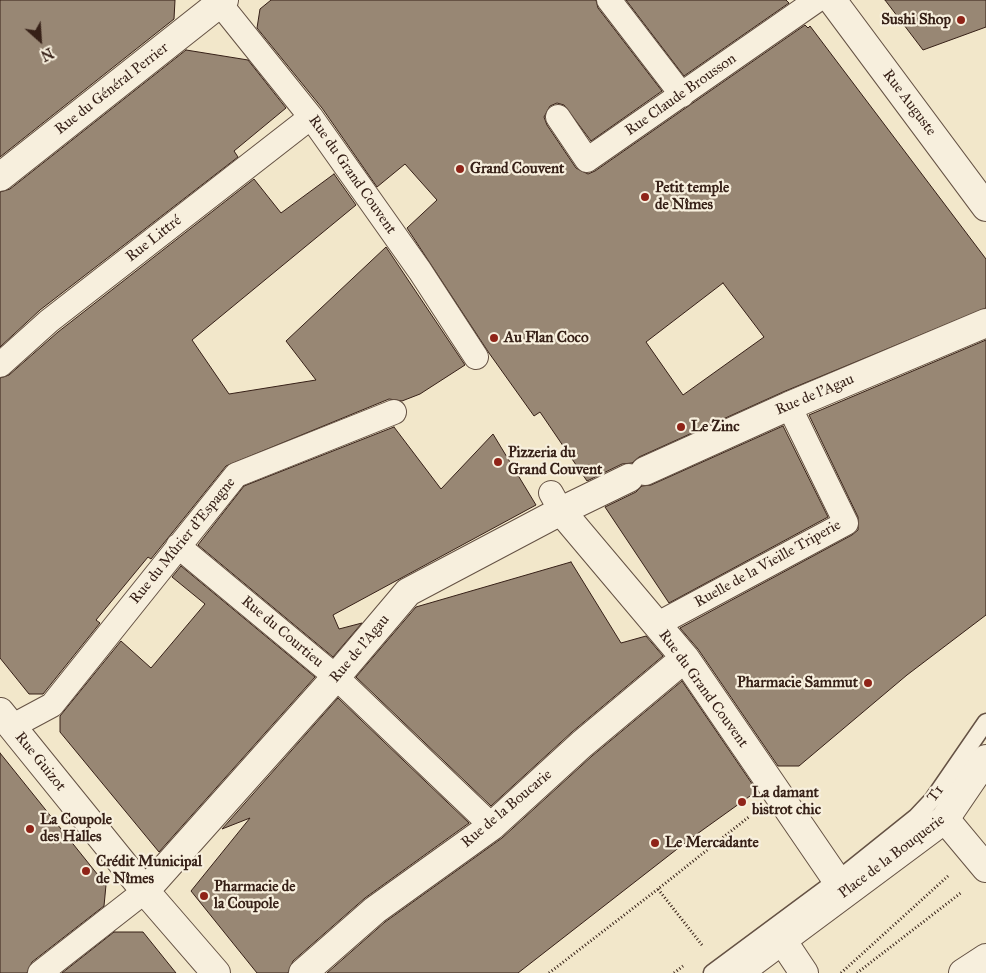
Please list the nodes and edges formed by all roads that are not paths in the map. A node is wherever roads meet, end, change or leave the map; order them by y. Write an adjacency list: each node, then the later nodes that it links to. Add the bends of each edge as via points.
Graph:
1 (608, 0): 5 (street)
2 (817, 0): 5 (street, Rue Claude Brousson)
3 (832, 0): 9 (street, Rue Auguste)
4 (221, 1): 6 (street, Rue du Grand Couvent); 8 (street, Rue du Général Perrier)
5 (682, 94): 7 (street, Rue Claude Brousson, via 587,160)
6 (311, 117): 11 (street, Rue du Grand Couvent, via 420,271); 12 (street, Rue Littré, via 49,321)
7 (558, 118)
8 (0, 177)
9 (986, 207)
10 (986, 323): 13 (street, Rue de l'Agau)
11 (476, 357)
12 (0, 365)
13 (789, 406): 15 (street, Rue de l'Agau, via 637,475); 17 (street, Ruelle de la Vieille Triperie, via 846,523)
14 (394, 412): 16 (street, Rue du Mûrier d'Espagne, via 236,475)
15 (556, 502): 17 (street, Rue du Grand Couvent); 19 (street, Rue de l'Agau, via 408,592)
16 (178, 546): 19 (street, Rue du Courtieu); 21 (street, Rue du Mûrier d'Espagne, via 52,705)
17 (656, 624): 18 (street, Rue du Grand Couvent)
18 (685, 658): 24 (street, Rue de la Boucarie, via 582,744); 26 (street, Rue du Grand Couvent)
19 (336, 677): 24 (street, Rue du Courtieu); 27 (street, Rue de l'Agau)
20 (986, 722): 26 (lane, T1, via 933,799)
21 (4, 725): 27 (street, Rue Guizot)
22 (986, 759): 23 (street, Place de la Bouquerie)
23 (945, 819): 25 (street); 26 (street, Place de la Bouquerie)
24 (492, 826): 32 (street, Rue de la Boucarie, via 375,910)
25 (980, 860)
26 (840, 886): 28 (street, Place de la Bouquerie)
27 (145, 890): 30 (street); 31 (street, Rue Guizot)
28 (779, 933): 33 (lane); 34 (street, Place de la Bouquerie); 35 (street)
29 (986, 958): 36 (street)
30 (40, 973)
31 (216, 973)
32 (303, 973)
33 (712, 973)
34 (738, 973)
35 (804, 973)
36 (963, 973)

